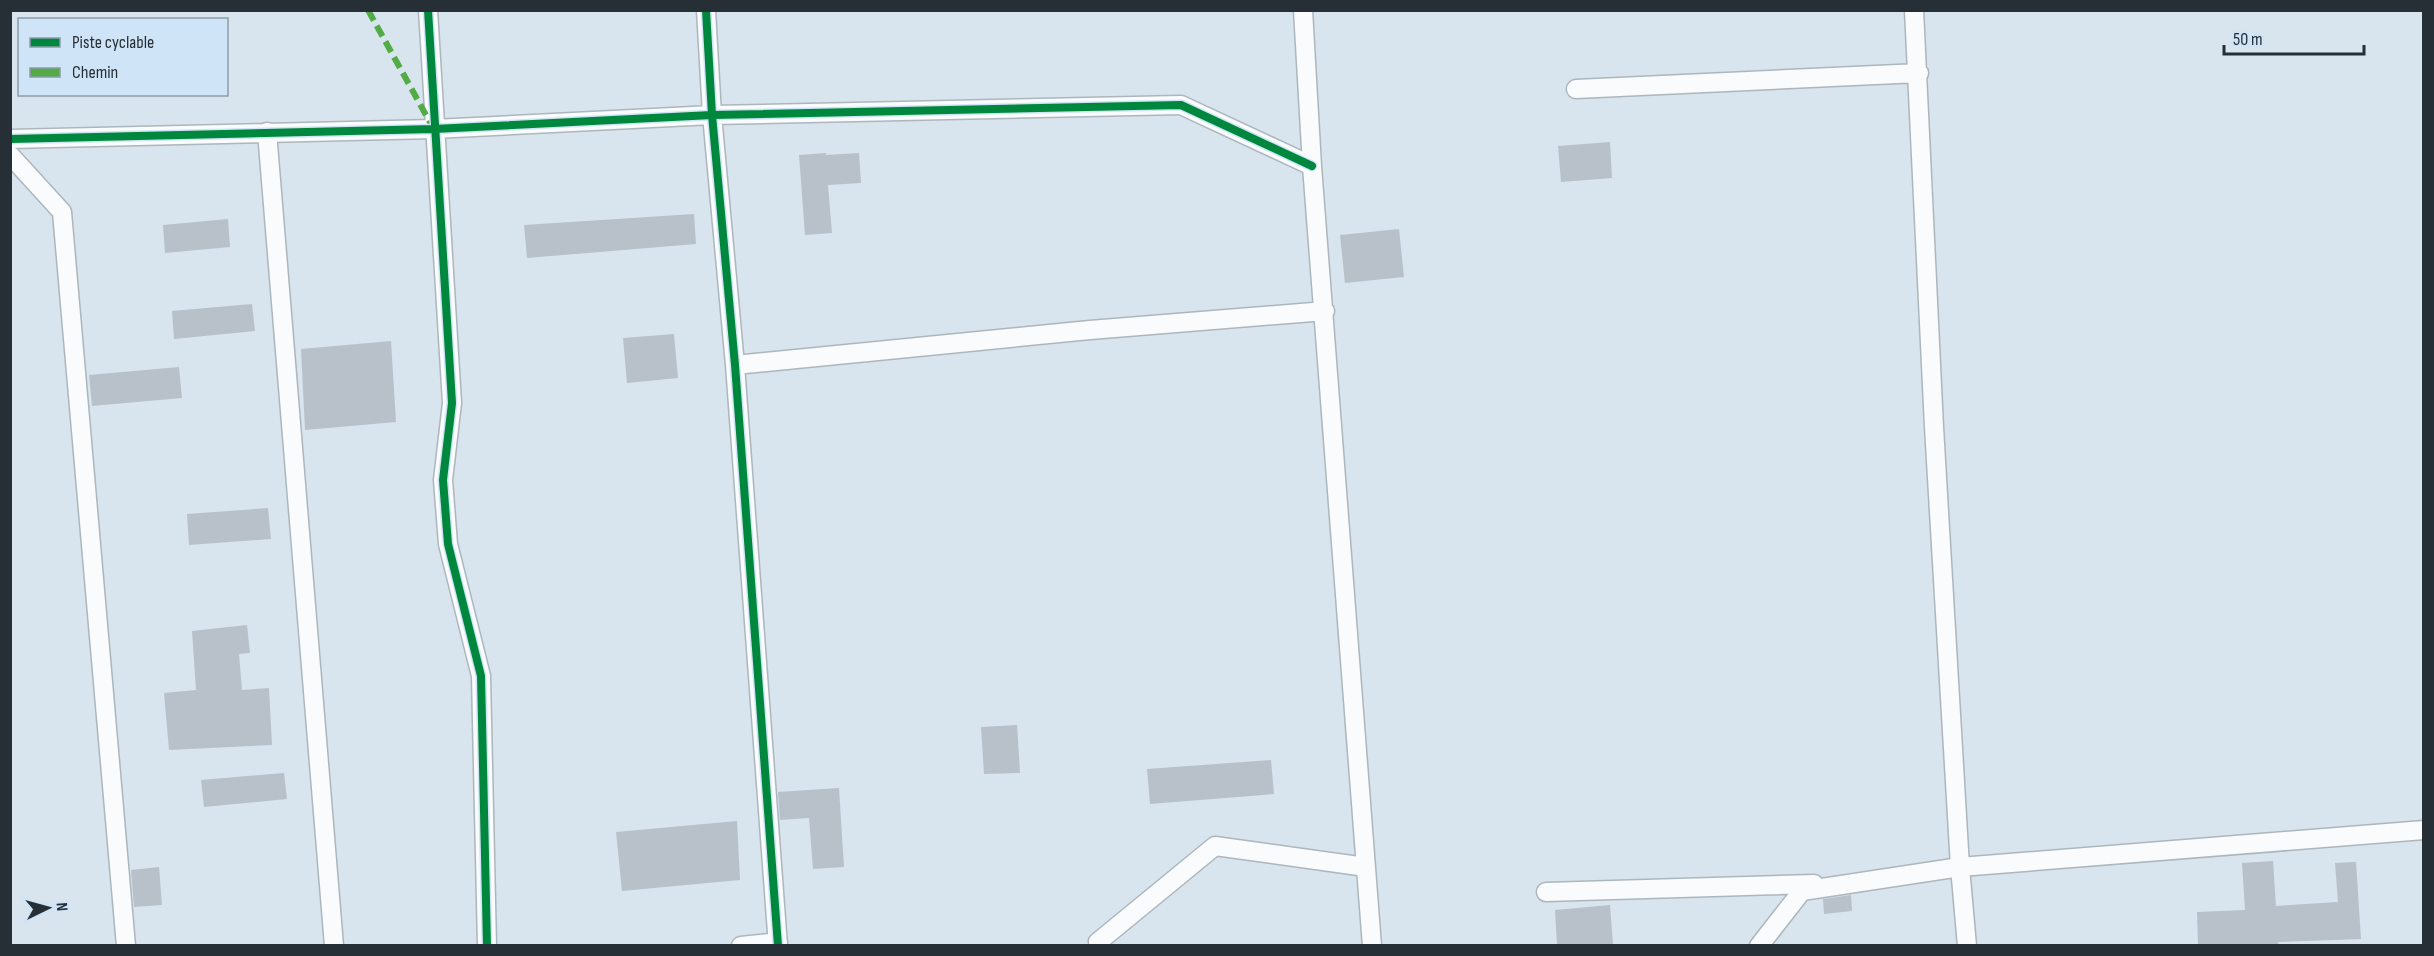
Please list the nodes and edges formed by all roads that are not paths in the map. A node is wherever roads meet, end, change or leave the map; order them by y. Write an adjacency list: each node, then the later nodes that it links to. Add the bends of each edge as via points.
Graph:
1 (428, 10): 8 (street)
2 (706, 10): 7 (street)
3 (1303, 10): 12 (street)
4 (1914, 10): 5 (street)
5 (1919, 73): 6 (street); 17 (street, via 1934,427)
6 (1576, 89)
7 (712, 115): 8 (street); 12 (street, via 1181,105); 14 (street)
8 (434, 129): 9 (street); 23 (street, via 452,403 443,480 448,544 481,676)
9 (267, 132): 10 (street); 22 (street)
10 (10, 139)
11 (10, 154): 21 (street, via 62,212)
12 (1312, 166): 13 (street)
13 (1325, 311): 14 (street); 16 (street)
14 (735, 365): 20 (street)
15 (2424, 830): 17 (street)
16 (1366, 867): 25 (street, via 1215,846); 26 (street)
17 (1960, 867): 18 (street); 28 (street)
18 (1849, 883): 19 (street); 27 (street, via 1802,891)
19 (1546, 892)
20 (778, 944): 24 (street)
21 (126, 945)
22 (334, 945)
23 (488, 945)
24 (741, 945)
25 (1099, 945)
26 (1372, 945)
27 (1759, 945)
28 (1967, 945)

